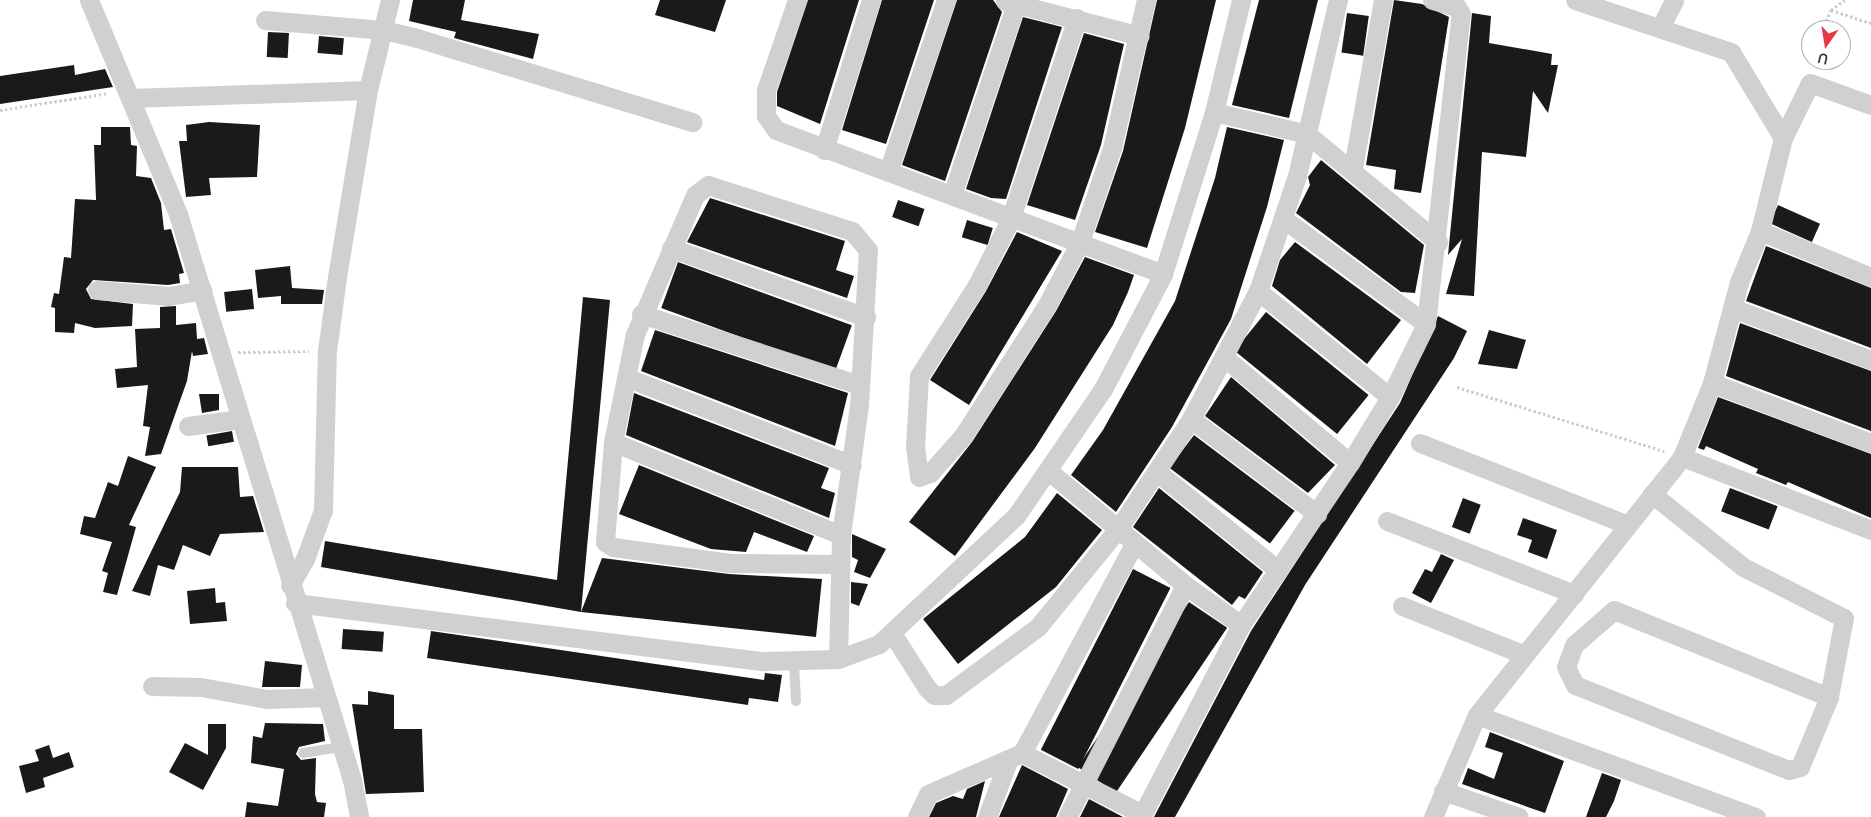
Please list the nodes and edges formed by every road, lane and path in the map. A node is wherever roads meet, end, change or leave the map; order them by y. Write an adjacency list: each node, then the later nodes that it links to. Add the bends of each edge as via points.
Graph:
1 (89, 0): 24 (street)
2 (390, 0): 21 (street)
3 (797, 0): 31 (street, via 766,90 766,116 784,136)
4 (870, 0): 31 (street)
5 (946, 0): 33 (street)
6 (1146, 0): 22 (street)
7 (1241, 0): 27 (street)
8 (1338, 0): 29 (street)
9 (1383, 0): 32 (street)
10 (1432, 0): 39 (street, via 1456,7 1462,14)
11 (1575, 0): 20 (street)
12 (1674, 0): 20 (street)
13 (1845, 0): 15 (path)
14 (1020, 3): 16 (street); 34 (street)
15 (1831, 10): 18 (path); 19 (path)
16 (1077, 18): 22 (street); 35 (street)
17 (266, 20): 21 (street)
18 (1826, 20)
19 (1871, 23)
20 (1660, 28): 30 (street, via 1731,52)
21 (383, 30): 23 (street); 28 (street)
22 (1140, 36): 38 (street, via 1112,148)
23 (368, 90): 24 (street); 50 (street)
24 (128, 94): 26 (path); 44 (street, via 160,163)
25 (1871, 105): 30 (street, via 1810,83)
26 (0, 110)
27 (1214, 112): 29 (street); 41 (street)
28 (692, 122)
29 (1307, 134): 32 (street); 36 (street)
30 (1783, 138): 37 (street)
31 (824, 150): 33 (street)
32 (1353, 168): 39 (street)
33 (888, 172): 34 (street)
34 (952, 195): 35 (street)
35 (1011, 218): 38 (street); 38 (street, via 977,285 919,376 915,447 919,476 930,473 963,436 1047,305)
36 (1284, 220): 45 (street); 49 (street)
37 (1760, 231): 42 (street); 46 (street)
38 (1080, 242): 41 (street)
39 (1438, 242): 49 (street)
40 (671, 248): 47 (street); 48 (street); 48 (street, via 695,195 708,186 852,231 868,250)
41 (1163, 274): 68 (street, via 1103,389)
42 (1871, 277)
43 (97, 290): 44 (street, via 169,296)
44 (202, 290): 51 (street)
45 (1258, 291): 52 (street); 58 (street)
46 (1732, 308): 53 (street); 55 (street)
47 (640, 314): 54 (street); 56 (street)
48 (866, 317): 56 (street)
49 (1426, 324): 58 (street)
50 (327, 351): 51 (path); 80 (street, via 323,510 306,558)
51 (220, 352): 59 (street)
52 (1225, 358): 60 (street); 66 (street)
53 (1871, 360)
54 (628, 378): 62 (street); 67 (street)
55 (1712, 383): 64 (street); 65 (street)
56 (860, 385): 67 (street)
57 (1457, 387): 65 (path)
58 (1390, 397): 66 (street)
59 (240, 418): 61 (street); 80 (street)
60 (1192, 419): 69 (street); 71 (street)
61 (188, 426)
62 (613, 442): 76 (street); 78 (street, via 603,534 613,547 730,563)
63 (1420, 443): 73 (street)
64 (1871, 443)
65 (1682, 457): 70 (street); 75 (street)
66 (1350, 463): 71 (street)
67 (852, 465): 76 (street)
68 (1050, 472): 74 (street); 86 (street, via 995,537)
69 (1157, 472): 74 (street); 79 (street)
70 (1652, 494): 73 (street); 91 (street, via 1743,567 1844,618)
71 (1317, 514): 79 (street)
72 (1387, 521): 82 (street)
73 (1626, 524): 82 (street)
74 (1118, 529): 77 (street); 86 (street, via 1038,627 946,695 934,694 927,688)
75 (1871, 530)
76 (841, 535): 78 (street)
77 (1134, 544): 81 (street); 97 (street)
78 (839, 564): 88 (street)
79 (1278, 570): 85 (street)
80 (290, 585): 83 (street)
81 (1185, 585): 85 (street); 98 (street)
82 (1574, 594): 87 (street)
83 (296, 603): 89 (street); 92 (street)
84 (1402, 606): 87 (street)
85 (1241, 625): 100 (street)
86 (892, 633): 88 (street, via 869,650)
87 (1525, 655): 94 (street)
88 (838, 659): 89 (street)
89 (794, 664): 93 (lane)
90 (152, 686): 92 (street, via 201,687 267,699)
91 (1829, 696): 91 (street, via 1614,610 1574,645 1566,667 1575,685 1789,770 1800,767)
92 (326, 697): 95 (street)
93 (796, 701)
94 (1478, 715): 99 (street); 107 (street)
95 (342, 747): 96 (lane); 101 (street)
96 (303, 753)
97 (1015, 757): 98 (street); 102 (street, via 928,794); 103 (street)
98 (1080, 783): 100 (street); 104 (street)
99 (1443, 791): 105 (street); 106 (street)
100 (1142, 815)
101 (359, 817)
102 (917, 817)
103 (987, 817)
104 (1067, 817)
105 (1433, 817)
106 (1519, 817)
107 (1756, 817)

